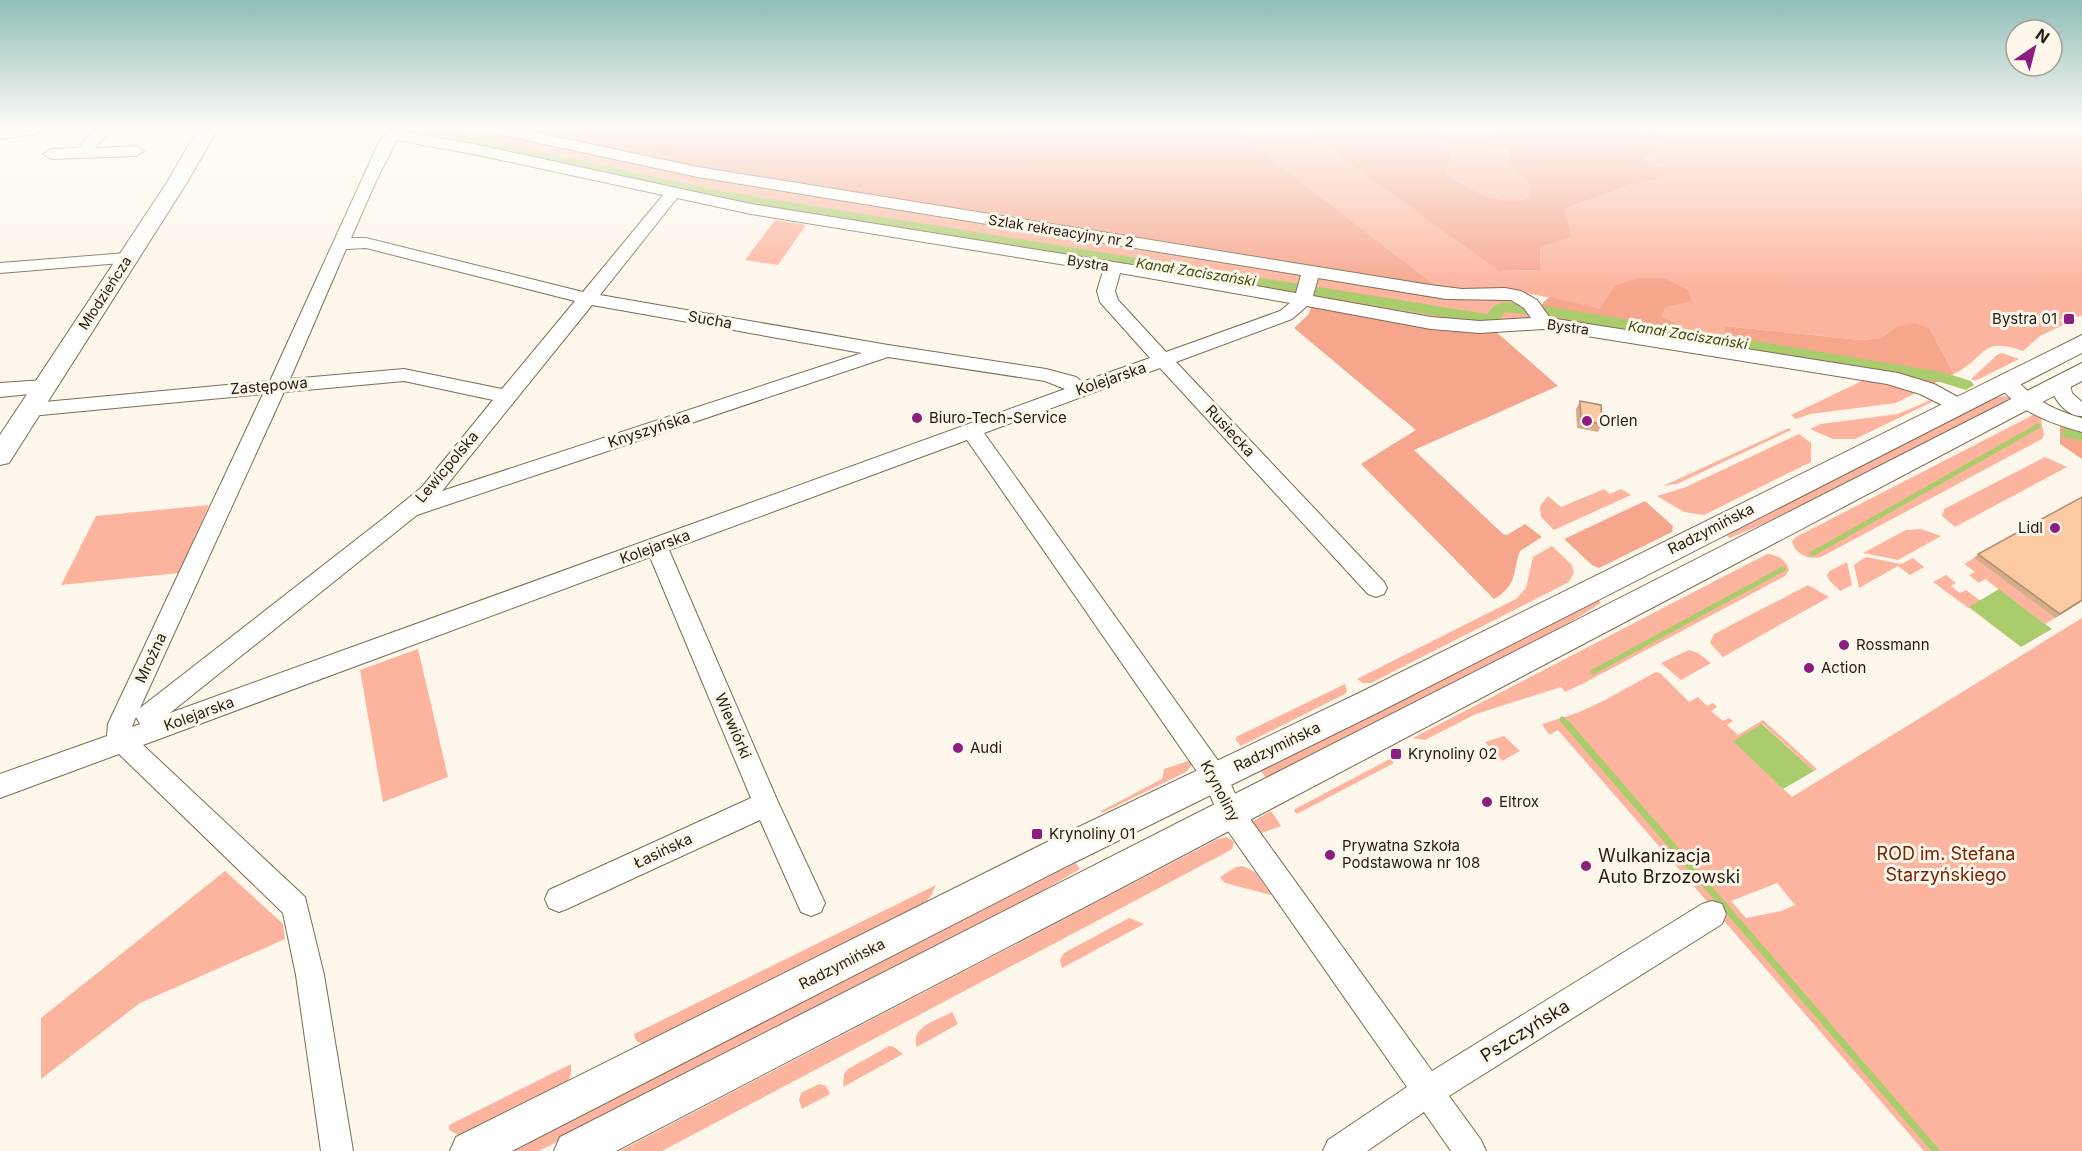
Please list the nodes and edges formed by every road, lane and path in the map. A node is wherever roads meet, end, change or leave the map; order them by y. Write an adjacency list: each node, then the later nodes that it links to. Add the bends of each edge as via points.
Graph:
1 (177, 183): 8 (main road, Młodzieńcza)
2 (368, 183): 7 (street, Mroźna)
3 (622, 183): 6 (street, Bystra)
4 (690, 183): 5 (street, Szlak rekreacyjny nr 2)
5 (720, 191): 6 (street, Bystra); 9 (street, Bystra, via 788,216); 11 (street, Szlak rekreacyjny nr 2)
6 (672, 194): 12 (street, Lewicpolska)
7 (340, 244): 12 (street, Sucha, via 366,243); 18 (street, Mroźna)
8 (127, 258): 10 (street); 19 (main road, Młodzieńcza)
9 (1113, 267): 11 (street, Bystra); 16 (street, Rusiecka, via 1106,291 1108,302)
10 (0, 268)
11 (1308, 287): 13 (street, Bystra, via 1431,323 1480,327); 13 (street, Szlak rekreacyjny nr 2, via 1510,294 1526,299); 16 (street, Kolejarska, via 1286,315)
12 (586, 298): 15 (street, Sucha); 23 (street, Lewicpolska)
13 (1539, 314): 24 (street, Bystra, via 1910,381 1930,388)
14 (2082, 343): 22 (main road, Radzymińska)
15 (888, 351): 21 (street, Sucha, via 1046,375 1069,382); 29 (street, Knyszyńska)
16 (1164, 360): 21 (street, Kolejarska); 31 (street, Rusiecka)
17 (2072, 376): 22 (main road, Radzymińska); 26 (street, via 2059,386 2061,394)
18 (277, 385): 23 (street, Zastępowa, via 404,375); 25 (street, Zastępowa); 33 (street, Mroźna, via 120,724)
19 (44, 387): 20 (street); 25 (main road, Młodzieńcza)
20 (0, 390)
21 (1079, 390): 27 (street, Kolejarska)
22 (2024, 392): 24 (main road, Radzymińska); 26 (street, via 2055,416); 37 (main road, Radzymińska)
23 (506, 396): 29 (street, Lewicpolska, via 429,492)
24 (1958, 406): 34 (main road, Radzymińska)
25 (30, 409): 28 (main road, Młodzieńcza)
26 (2081, 416)
27 (971, 430): 30 (street, Kolejarska); 34 (street, Krynoliny)
28 (0, 456)
29 (410, 509): 32 (street, Lewicpolska)
30 (657, 547): 33 (street, Kolejarska); 36 (street, Wiewiórki)
31 (1376, 588)
32 (148, 716)
33 (123, 741): 35 (street, Kolejarska); 42 (street, via 295,906 310,975)
34 (1215, 777): 37 (street, Krynoliny); 43 (main road, Radzymińska)
35 (0, 786)
36 (766, 804): 38 (street, Łasińska); 39 (street, Wiewiórki)
37 (1230, 813): 41 (street, Krynoliny); 44 (main road, Radzymińska)
38 (560, 899)
39 (811, 903)
40 (1712, 914): 41 (street, Pszczyńska)
41 (1428, 1092): 45 (street, Pszczyńska); 46 (street, Krynoliny)
42 (337, 1151)
43 (470, 1151)
44 (574, 1151)
45 (1339, 1151)
46 (1470, 1151)

